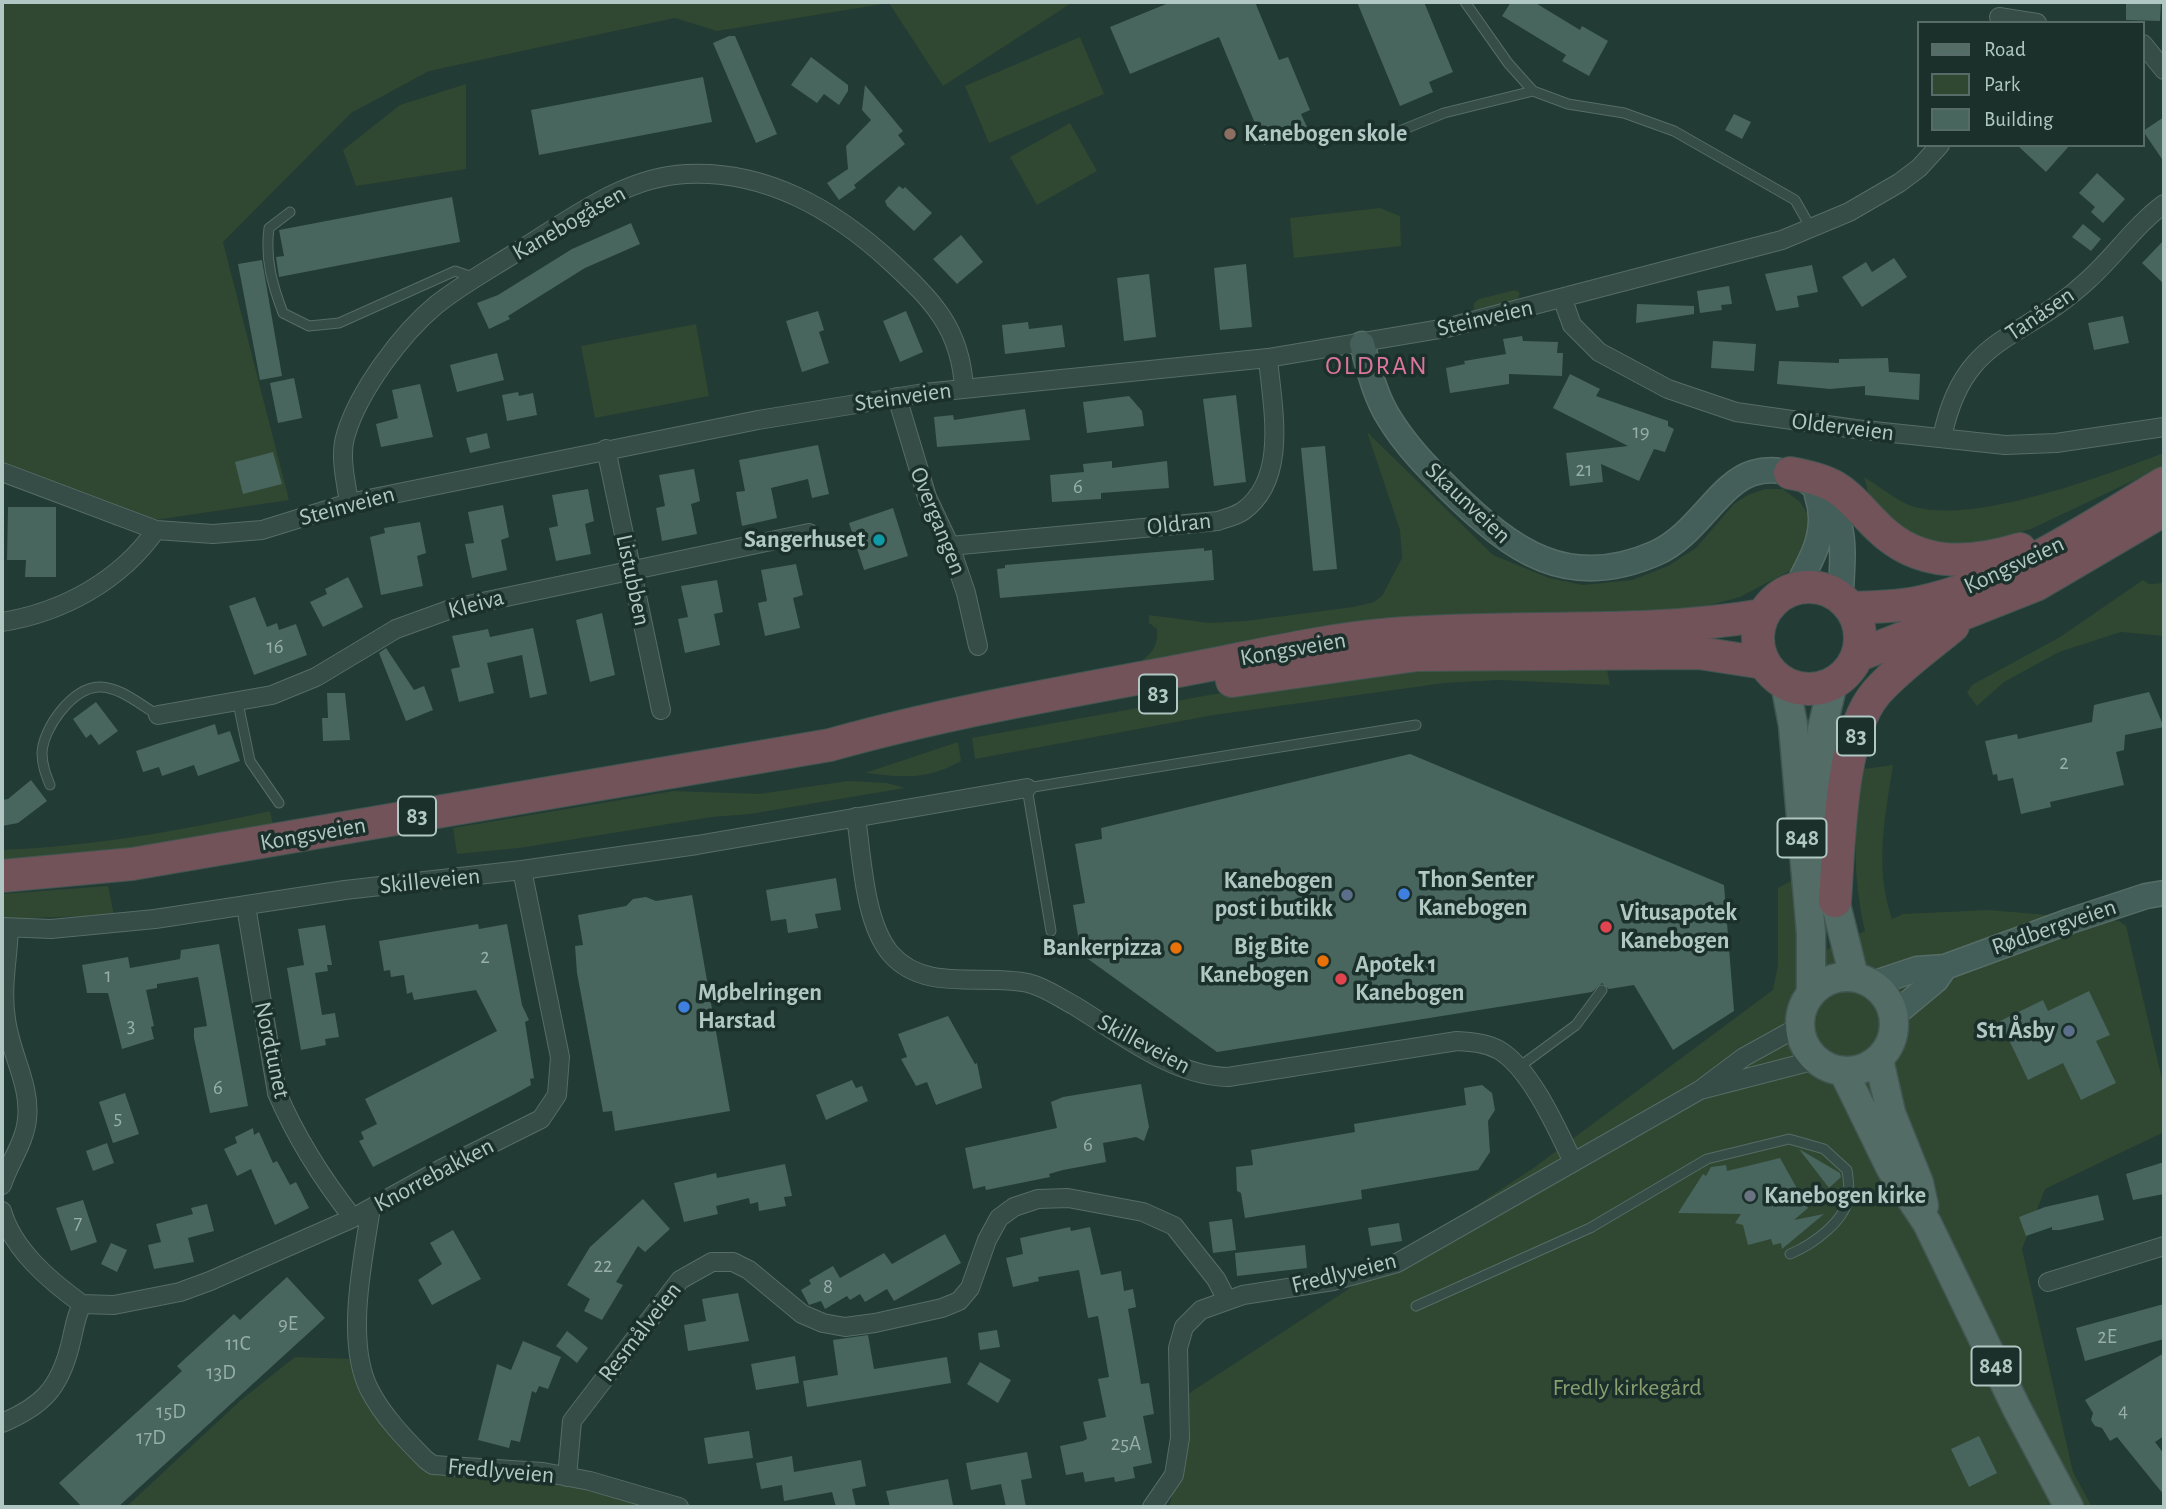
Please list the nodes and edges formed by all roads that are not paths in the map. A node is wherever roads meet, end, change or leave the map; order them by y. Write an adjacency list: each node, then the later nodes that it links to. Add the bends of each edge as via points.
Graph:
1 (1465, 2): 6 (lane)
2 (1999, 14): 3 (street)
3 (2029, 21)
4 (2145, 46): 5 (street)
5 (2164, 70)
6 (1533, 91): 7 (lane, via 1444,113); 11 (lane, via 1568,104 1624,113 1674,131 1795,201)
7 (1402, 130)
8 (1938, 147): 11 (street, Steinveien, via 1899,183)
9 (2164, 204): 19 (street, Tanåsen, via 2067,298 1977,358 1948,405)
10 (290, 212): 12 (lane, via 269,228 266,250 271,283 283,313 309,326 339,323 455,271)
11 (1811, 228): 13 (street, Steinveien, via 1741,253)
12 (475, 278): 16 (street, Kanebogåsen, via 621,190 685,174 745,177 827,211 914,283 955,337); 24 (street, Kanebogåsen, via 435,306 409,332 356,406 343,459)
13 (1563, 300): 14 (street, Steinveien); 19 (street, Olderveien, via 1572,325 1599,352 1703,403 1800,422)
14 (1362, 344): 15 (street, Steinveien); 22 (street, Skaunveien, via 1388,418 1409,447 1473,513 1538,559 1600,568 1640,559 1687,534 1742,477 1766,470)
15 (1268, 358): 16 (street, Steinveien); 29 (street, Oldran, via 1273,466 1260,496 1241,513 1218,521)
16 (964, 389): 17 (street, Steinveien)
17 (897, 397): 20 (street, Steinveien); 29 (street, Overgangen, via 927,497)
18 (2164, 427): 19 (street, Olderveien, via 2056,443 2005,445)
19 (1942, 438)
20 (606, 449): 24 (street, Steinveien); 30 (street, Listubben)
21 (2, 472): 27 (street, Steinveien)
22 (1802, 480): 26 (highway, via 1832,483 1899,543 1940,559 1983,560); 31 (street, via 1820,502 1821,532); 32 (street, via 1836,512)
23 (2164, 483): 26 (highway, Kongsveien)
24 (349, 503): 27 (street, Steinveien, via 252,531)
25 (2164, 510): 34 (highway, Kongsveien / 83, via 2036,585)
26 (2085, 529): 32 (highway, Kongsveien, via 2007,573 1952,594 1917,603)
27 (156, 530): 35 (street, via 141,550 86,593 51,610)
28 (809, 533): 30 (street, Kleiva)
29 (950, 546): 36 (street, Overgangen)
30 (632, 572): 40 (street, Kleiva, via 454,608 396,629 316,677); 41 (street, Listubben)
31 (1796, 587): 32 (highway, via 1820,587); 33 (highway, via 1780,595)
32 (1846, 603): 37 (highway, via 1860,631)
33 (1763, 615): 38 (highway, via 1758,644); 44 (highway, Kongsveien / 83, via 1683,625 1446,631 1316,643 887,729)
34 (1966, 615): 37 (highway, Kongsveien / 83); 52 (highway, 83, via 1867,705 1845,781)
35 (2, 622)
36 (978, 646)
37 (1857, 656): 39 (highway, 83)
38 (1775, 673): 39 (highway, 83, via 1804,689); 44 (highway, Kongsveien / 83, via 1699,653 1390,657 1275,673 927,736); 59 (main road, 848, via 1793,725 1811,933)
39 (1833, 684): 52 (main road, 848, via 1822,750)
40 (238, 703): 42 (street, Kleiva); 47 (lane, via 250,761)
41 (661, 710)
42 (158, 715): 45 (lane, via 104,688 89,689 57,717 44,746 43,766)
43 (1416, 725): 46 (lane)
44 (830, 746): 50 (highway, Kongsveien / 83, via 212,852 55,874)
45 (50, 785)
46 (1027, 788): 48 (street, Skilleveien); 55 (lane)
47 (279, 803)
48 (856, 817): 49 (street, Skilleveien); 64 (street, Skilleveien, via 877,931 891,955 919,973 1027,983 1045,989 1133,1041 1204,1075 1228,1077 1457,1041 1498,1049)
49 (522, 870): 53 (street, Skilleveien); 69 (street, Knorrebakken, via 560,1058 557,1095 541,1119)
50 (2, 876)
51 (2164, 893): 56 (street, Rødbergveien, via 2070,921)
52 (1835, 901): 57 (main road, 848)
53 (246, 906): 54 (street, Skilleveien, via 51,929); 71 (street, Nordtunet, via 278,1093 289,1120)
54 (5, 927): 68 (street, via 4,1007 28,1108 25,1129)
55 (1051, 932)
56 (1945, 967): 57 (street, Rødbergveien); 60 (street, Rødbergveien)
57 (1863, 981): 59 (main road, via 1831,980); 60 (main road, 848, via 1886,998)
58 (1602, 990): 64 (lane, via 1576,1025)
59 (1811, 993): 61 (main road, 848)
60 (1894, 1016): 62 (main road, via 1890,1044)
61 (1800, 1026): 63 (main road, via 1805,1045); 66 (street, Fredlyveien, via 1744,1057)
62 (1879, 1059): 65 (main road, via 1862,1069); 72 (main road, 848, via 1891,1113 1919,1183)
63 (1816, 1060): 65 (main road); 66 (street, Fredlyveien)
64 (1519, 1067): 67 (street, Skilleveien)
65 (1843, 1072): 72 (main road, 848, via 1891,1170)
66 (1700, 1090): 67 (street, Fredlyveien)
67 (1573, 1162): 76 (street, Fredlyveien, via 1397,1263 1333,1281)
68 (2, 1185)
69 (370, 1208): 71 (street, Knorrebakken); 80 (street, Fredlyveien, via 358,1346 368,1388 386,1415 433,1465 524,1469)
70 (2, 1211): 77 (street, via 18,1246)
71 (353, 1218): 77 (street, Knorrebakken, via 180,1292 114,1305)
72 (1927, 1223): 83 (main road, 848)
73 (2164, 1246): 75 (street)
74 (1790, 1254): 78 (lane, via 1812,1245 1849,1196 1847,1170 1824,1149 1789,1139 1707,1159 1590,1228)
75 (2048, 1282)
76 (1227, 1300): 80 (street, Resmålveien, via 1174,1226 1110,1204 1048,1199 1014,1207 999,1218 970,1288 959,1301 845,1327 802,1314 733,1262 712,1262 680,1280 572,1421); 82 (street, Fredlyveien, via 1201,1310 1184,1327 1178,1348 1180,1438 1174,1475)
77 (82, 1304): 79 (street, via 59,1378 49,1393 28,1412)
78 (1416, 1306)
79 (2, 1423)
80 (567, 1477): 81 (street, Fredlyveien)
81 (679, 1507)
82 (1152, 1507)
83 (2069, 1507)

